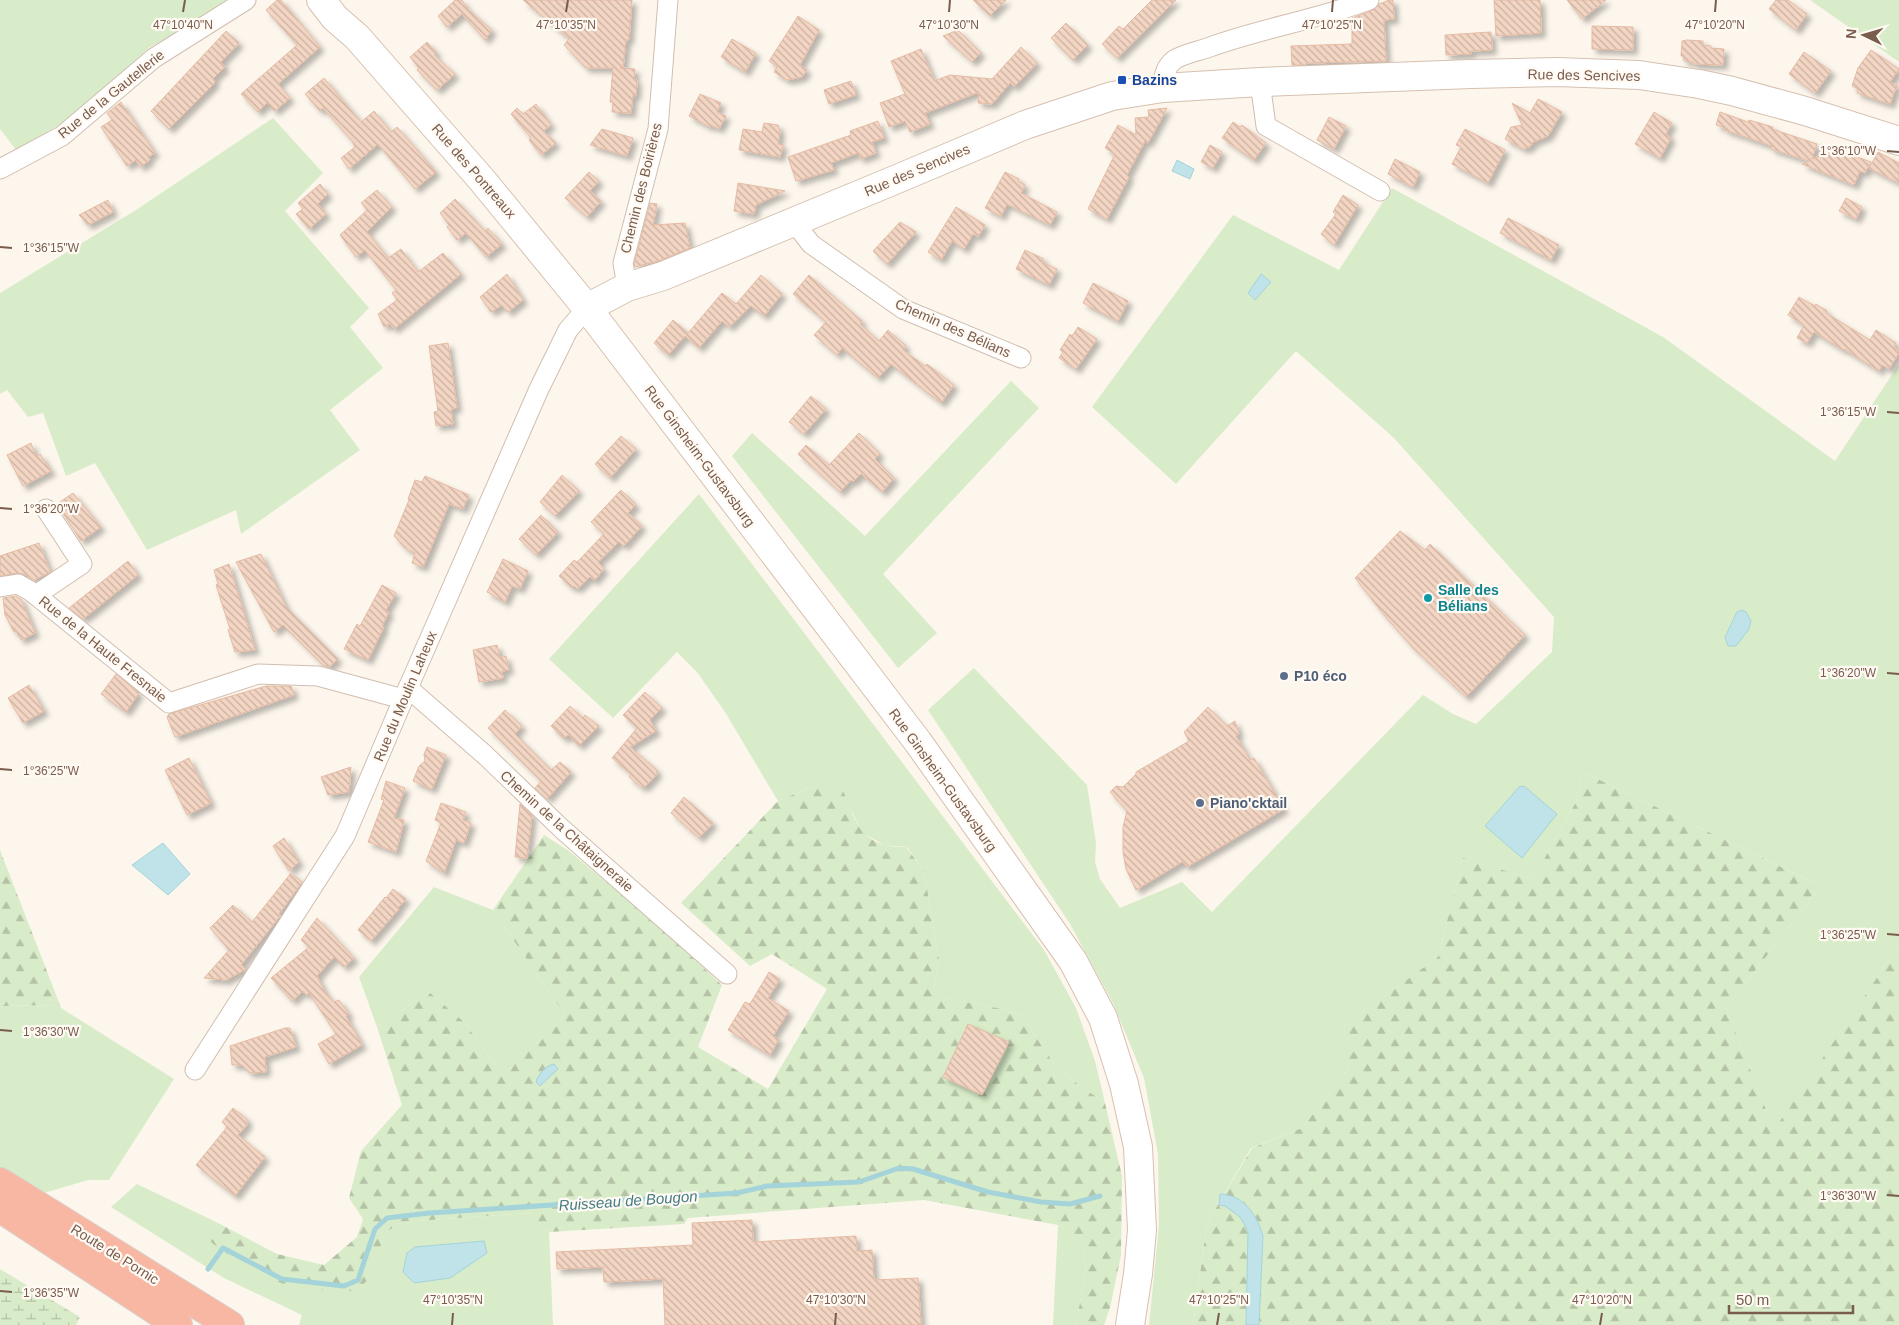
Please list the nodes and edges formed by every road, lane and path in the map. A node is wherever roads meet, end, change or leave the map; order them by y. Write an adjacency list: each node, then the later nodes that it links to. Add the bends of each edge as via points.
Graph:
1 (246, 0): 10 (street, Rue de la Gautellerie, via 154,58 62,136)
2 (321, 0): 6 (street, Rue des Pontreaux, via 335,18)
3 (338, 0): 6 (street, Rue des Pontreaux)
4 (668, 0): 13 (street, Chemin des Boirières, via 658,129 623,263)
5 (1368, 0): 8 (street, via 1335,13 1235,38 1175,60 1165,72)
6 (357, 37): 14 (street, Rue des Pontreaux)
7 (1260, 82): 8 (street, Rue des Sencives); 9 (street, Rue des Sencives, via 1557,72 1639,75 1732,91); 11 (street, via 1266,126)
8 (1163, 88): 12 (street, Rue des Sencives, via 1112,96 1025,124)
9 (1899, 142)
10 (0, 169)
11 (1380, 191)
12 (793, 221): 13 (street, Rue des Sencives, via 663,276); 15 (street, Chemin des Bélians, via 811,244 903,309)
13 (627, 287): 14 (street, Rue des Sencives)
14 (588, 308): 19 (street, Rue du Moulin Laheux, via 568,330); 26 (street, Rue Ginsheim-Gustavsburg, via 918,742 1080,973 1103,1018 1114,1049 1138,1147 1142,1230)
15 (1021, 358)
16 (46, 509): 18 (street, Rue de la Haute Fresnaie, via 82,564)
17 (0, 587): 18 (street, Rue de la Haute Fresnaie, via 18,584)
18 (36, 595): 19 (street, Rue de la Haute Fresnaie, via 169,703 258,674 318,676)
19 (406, 694): 20 (street, Chemin de la Châtaigneraie, via 485,755 562,829); 21 (street, Rue du Moulin Laheux, via 345,836)
20 (728, 974)
21 (195, 1070)
22 (0, 1160): 25 (highway, via 79,1215)
23 (0, 1182): 25 (highway, Route de Pornic)
24 (0, 1208): 27 (highway, Route de Pornic)
25 (101, 1246): 28 (highway, Route de Pornic)
26 (1129, 1322)
27 (178, 1325)
28 (230, 1325)

